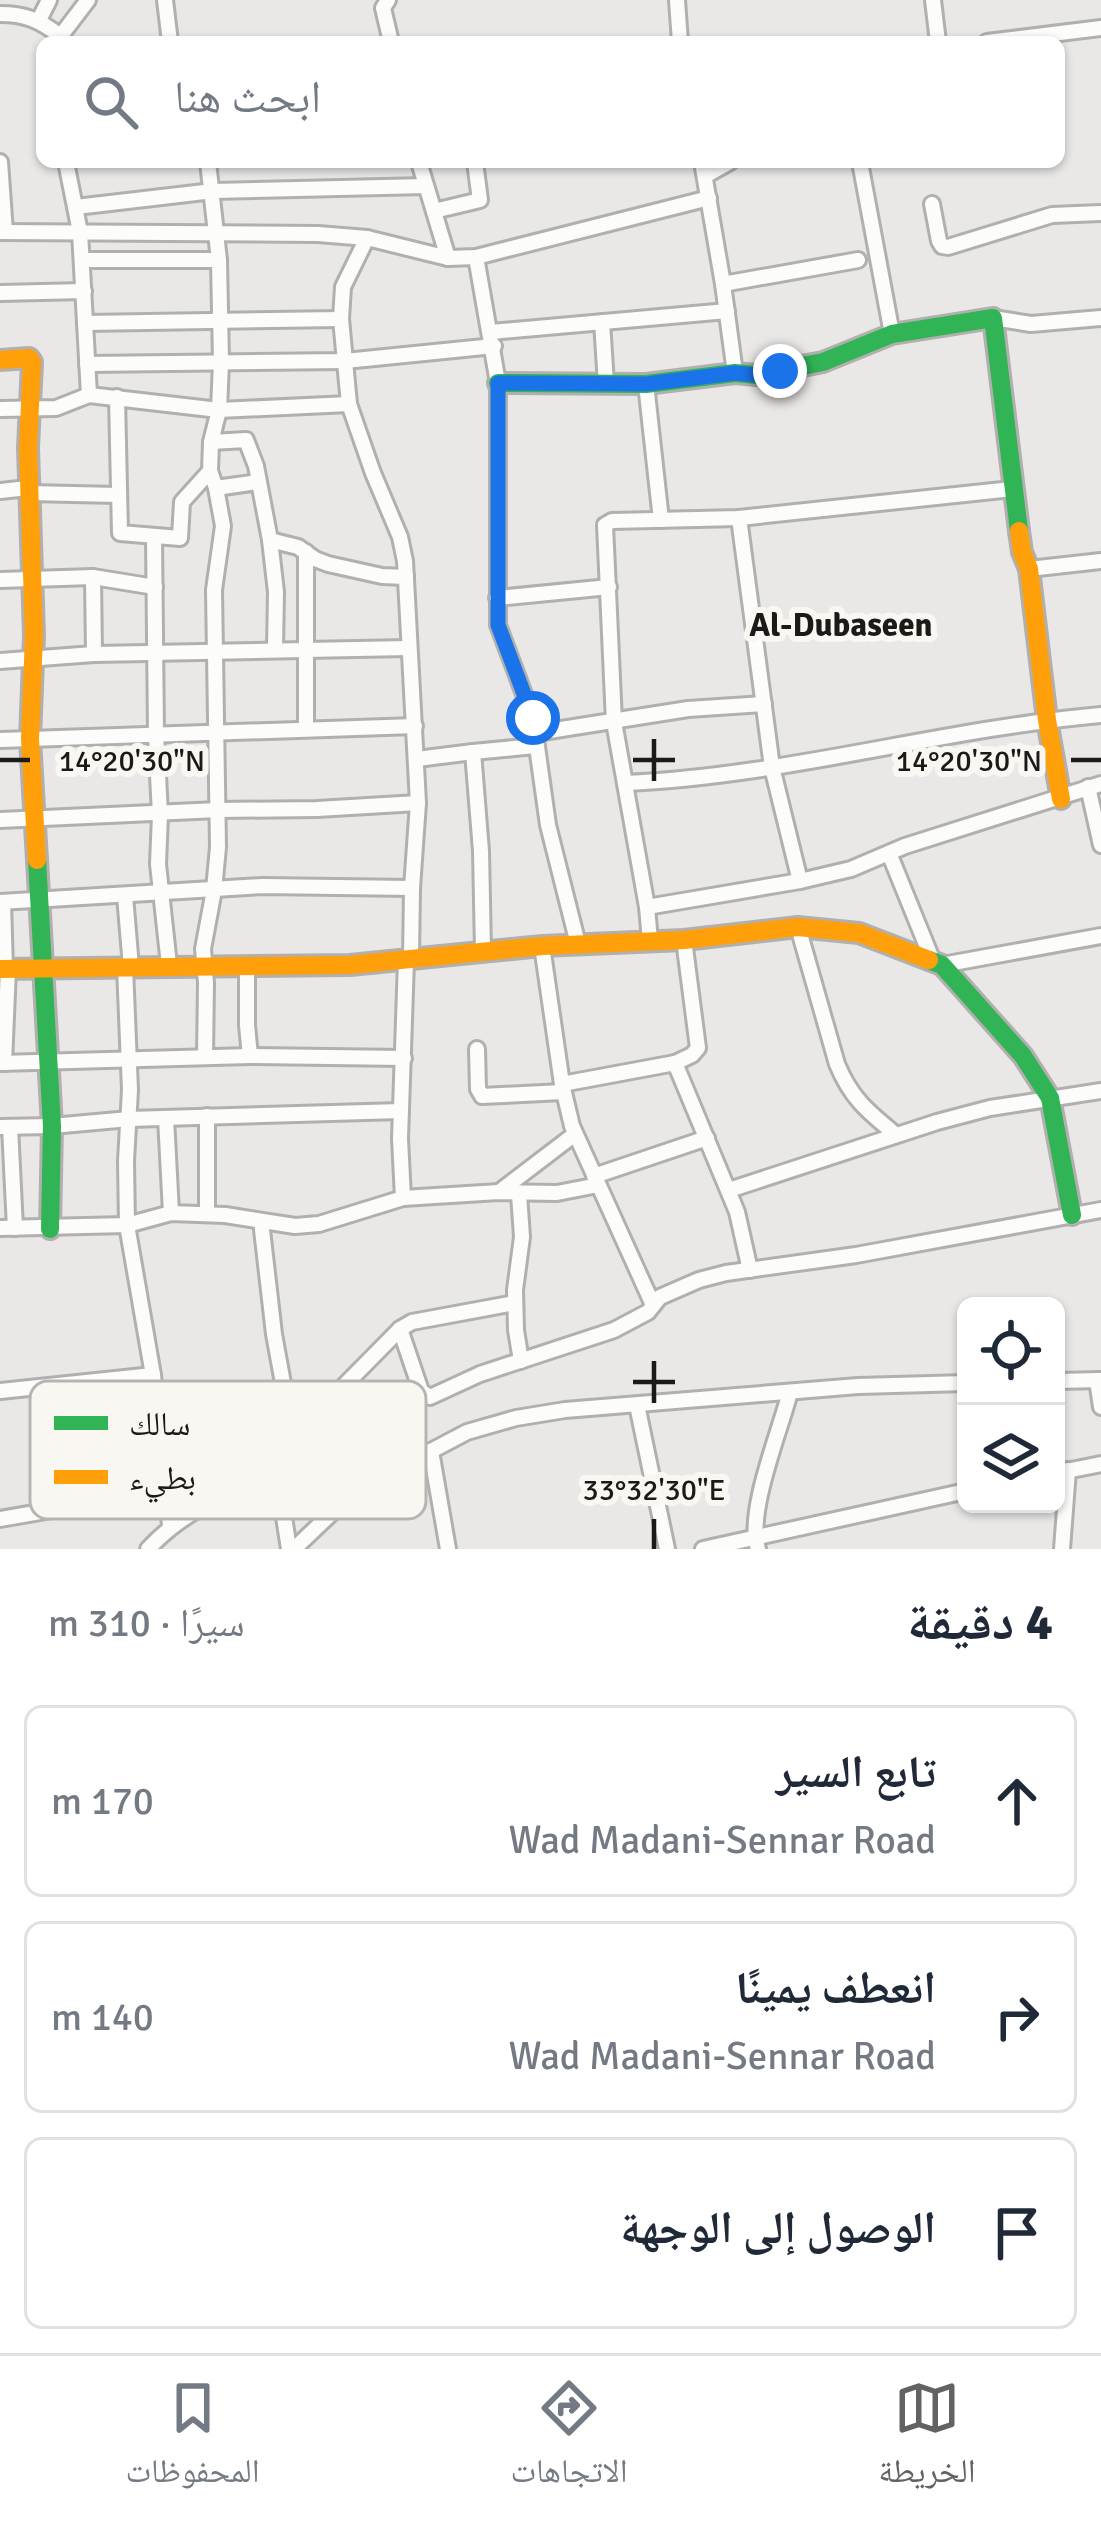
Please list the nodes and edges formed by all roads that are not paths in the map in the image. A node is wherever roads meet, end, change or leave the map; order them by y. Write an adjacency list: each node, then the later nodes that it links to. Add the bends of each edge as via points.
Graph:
1 (49, 0): 8 (street)
2 (88, 0): 11 (street)
3 (165, 0): 12 (street)
4 (676, 0): 14 (street)
5 (933, 0): 15 (street)
6 (381, 3): 13 (street)
7 (0, 14): 8 (street)
8 (39, 20): 10 (street)
9 (1101, 28): 16 (street)
10 (55, 36)
11 (59, 36)
12 (169, 36)
13 (389, 36)
14 (679, 36)
15 (937, 36)
16 (1036, 36)
17 (0, 162): 31 (street)
18 (67, 168): 28 (street)
19 (209, 168): 25 (street)
20 (421, 168): 24 (street)
21 (476, 168): 29 (street, via 480,200)
22 (861, 168): 50 (street)
23 (704, 169): 26 (street)
24 (426, 186): 25 (street); 29 (street)
25 (214, 191): 28 (street); 33 (street)
26 (709, 198): 35 (street); 40 (street)
27 (932, 204): 30 (street, via 939,241 948,247 1052,215)
28 (76, 207): 32 (street)
29 (434, 211): 36 (street)
30 (1101, 213)
31 (3, 232): 32 (street)
32 (80, 232): 33 (street); 37 (street)
33 (217, 232): 34 (street); 38 (street)
34 (367, 238): 36 (street); 47 (street, via 343,286)
35 (476, 257): 36 (street); 51 (street)
36 (448, 258)
37 (82, 260): 38 (street); 41 (street)
38 (218, 260): 46 (street)
39 (858, 260): 40 (street)
40 (723, 284): 43 (street)
41 (84, 291): 42 (street); 49 (street)
42 (0, 293)
43 (727, 311): 48 (street); 56 (street)
44 (993, 318): 45 (street); 50 (street); 70 (street)
45 (1101, 318)
46 (221, 320): 47 (street); 49 (street); 54 (street)
47 (341, 320): 53 (street)
48 (602, 322): 51 (street); 58 (street)
49 (85, 323): 55 (street)
50 (892, 334): 56 (street, via 803,368)
51 (492, 339): 53 (street); 57 (street)
52 (0, 360): 63 (street, via 31,359)
53 (345, 361): 54 (street); 62 (street)
54 (221, 362): 55 (street); 65 (street)
55 (87, 364): 60 (street)
56 (735, 373): 59 (street)
57 (498, 383): 58 (street); 87 (street)
58 (606, 383): 59 (street)
59 (646, 384): 75 (street)
60 (89, 395): 61 (street); 63 (street)
61 (117, 398): 65 (street); 73 (street)
62 (349, 404): 65 (street); 81 (street, via 400,537)
63 (28, 409): 64 (street); 71 (street)
64 (0, 410)
65 (218, 410): 66 (street)
66 (211, 442): 67 (street); 68 (street, via 246,440)
67 (210, 471): 69 (street); 76 (street, via 182,502 180,538)
68 (259, 482): 69 (street); 77 (street)
69 (216, 488): 91 (street, via 223,526)
70 (1012, 489): 74 (street); 80 (street)
71 (28, 490): 72 (street); 73 (street); 82 (street)
72 (0, 491)
73 (118, 496): 76 (street, via 120,533)
74 (739, 518): 75 (street); 96 (street)
75 (661, 520): 86 (street, via 605,525)
76 (154, 536): 85 (street)
77 (270, 540): 78 (street); 90 (street)
78 (306, 552): 81 (street, via 328,564); 89 (street)
79 (1101, 561): 80 (street)
80 (1029, 569): 98 (street)
81 (406, 577): 88 (street)
82 (31, 578): 83 (street); 84 (street); 94 (street)
83 (92, 578): 85 (street); 93 (street)
84 (0, 580)
85 (154, 586): 92 (street)
86 (609, 586): 87 (street); 99 (street)
87 (497, 598): 106 (street, via 498,625)
88 (408, 647): 89 (street); 100 (street)
89 (305, 648): 90 (street); 101 (street)
90 (275, 649): 91 (street)
91 (217, 652): 92 (street); 102 (street)
92 (156, 653): 93 (street); 103 (street)
93 (94, 654): 94 (street)
94 (34, 658): 95 (street); 104 (street)
95 (0, 661)
96 (764, 704): 99 (street); 109 (street)
97 (1101, 715): 98 (street)
98 (1047, 720): 109 (street); 112 (street)
99 (614, 722): 106 (street); 110 (street)
100 (415, 726): 101 (street); 108 (street)
101 (307, 729): 102 (street)
102 (214, 732): 103 (street); 114 (street)
103 (156, 734): 104 (street); 115 (street)
104 (30, 739): 105 (street); 117 (street)
105 (0, 740)
106 (535, 740): 107 (street); 132 (street)
107 (472, 752): 108 (street); 134 (street)
108 (417, 759): 113 (street)
109 (772, 767): 110 (street); 120 (street)
110 (625, 783): 127 (street)
111 (1095, 786): 112 (street); 118 (street)
112 (1061, 799): 119 (street)
113 (418, 803): 114 (street); 121 (street)
114 (218, 810): 115 (street); 122 (street)
115 (160, 815): 117 (street); 123 (street)
116 (0, 820): 117 (street)
117 (37, 820): 125 (street)
118 (1101, 845)
119 (889, 853): 120 (street); 136 (street)
120 (800, 881): 127 (street)
121 (412, 888): 122 (street); 135 (street)
122 (214, 890): 123 (street); 138 (street)
123 (160, 892): 124 (street); 137 (street)
124 (124, 896): 125 (street); 140 (street)
125 (38, 900): 126 (street); 142 (street)
126 (2, 902): 141 (street)
127 (647, 907): 131 (street)
128 (798, 927): 130 (street); 136 (street, via 859,933); 161 (street, via 837,1064 856,1100)
129 (1101, 936): 136 (street)
130 (684, 940): 131 (street); 150 (street, via 698,1048)
131 (650, 941): 132 (street)
132 (578, 944): 133 (street)
133 (542, 946): 134 (street); 151 (street)
134 (483, 951): 135 (street)
135 (408, 960): 139 (street); 146 (street)
136 (937, 962): 153 (street, via 1023,1056)
137 (169, 964): 138 (street); 140 (street)
138 (205, 966): 139 (street); 145 (street)
139 (247, 966): 144 (street)
140 (128, 967): 142 (street); 147 (street)
141 (4, 969): 142 (street); 149 (street)
142 (45, 970): 148 (street)
143 (477, 1048): 151 (street, via 482,1096)
144 (250, 1056): 145 (street); 146 (street)
145 (205, 1057): 147 (street)
146 (404, 1058): 154 (street)
147 (129, 1060): 148 (street); 157 (street)
148 (48, 1062): 149 (street); 158 (street)
149 (2, 1063)
150 (675, 1063): 151 (street); 162 (street)
151 (562, 1088): 160 (street)
152 (1101, 1091): 153 (street)
153 (1050, 1098): 161 (street); 171 (street)
154 (401, 1111): 155 (street); 167 (street)
155 (207, 1116): 156 (street); 170 (street)
156 (166, 1118): 157 (street); 169 (street)
157 (129, 1119): 158 (street); 173 (street)
158 (52, 1126): 159 (street); 175 (street)
159 (5, 1127): 174 (street)
160 (574, 1134): 163 (street); 165 (street)
161 (895, 1134): 164 (street)
162 (707, 1138): 163 (street); 164 (street)
163 (596, 1180): 166 (street, via 573,1192); 178 (street)
164 (729, 1190): 176 (street)
165 (499, 1192): 166 (street); 167 (street)
166 (519, 1194): 177 (street)
167 (403, 1198): 172 (street, via 319,1224)
168 (1101, 1210): 171 (street)
169 (171, 1214): 170 (street); 173 (street)
170 (207, 1214): 172 (street)
171 (1072, 1215): 176 (street)
172 (261, 1220): 185 (street)
173 (127, 1225): 175 (street); 181 (street)
174 (8, 1228): 175 (street)
175 (50, 1229)
176 (750, 1270): 178 (street, via 687,1284)
177 (515, 1303): 179 (street); 180 (street)
178 (653, 1305): 180 (street, via 614,1330)
179 (400, 1329): 186 (street); 187 (street)
180 (521, 1361): 193 (street)
181 (153, 1375): 183 (street); 184 (street)
182 (1099, 1380): 188 (street); 195 (street)
183 (96, 1381)
184 (154, 1381)
185 (283, 1381)
186 (349, 1381)
187 (418, 1381)
188 (1065, 1381)
189 (957, 1383): 192 (street)
190 (30, 1388): 191 (street)
191 (0, 1391)
192 (790, 1393): 194 (street); 209 (street)
193 (426, 1394)
194 (637, 1405): 196 (street, via 516,1418); 213 (street)
195 (1101, 1407)
196 (431, 1451): 197 (street); 212 (street)
197 (426, 1454)
198 (1101, 1464): 199 (street)
199 (1065, 1471)
200 (957, 1493): 209 (street)
201 (1062, 1513): 215 (street)
202 (30, 1514): 203 (street)
203 (0, 1519)
204 (169, 1519): 208 (street)
205 (180, 1519): 208 (street)
206 (284, 1519): 211 (street)
207 (325, 1519): 211 (street)
208 (170, 1525): 210 (street)
209 (756, 1543): 214 (street)
210 (148, 1549)
211 (292, 1549)
212 (448, 1549)
213 (667, 1549)
214 (703, 1549)
215 (1062, 1549)

